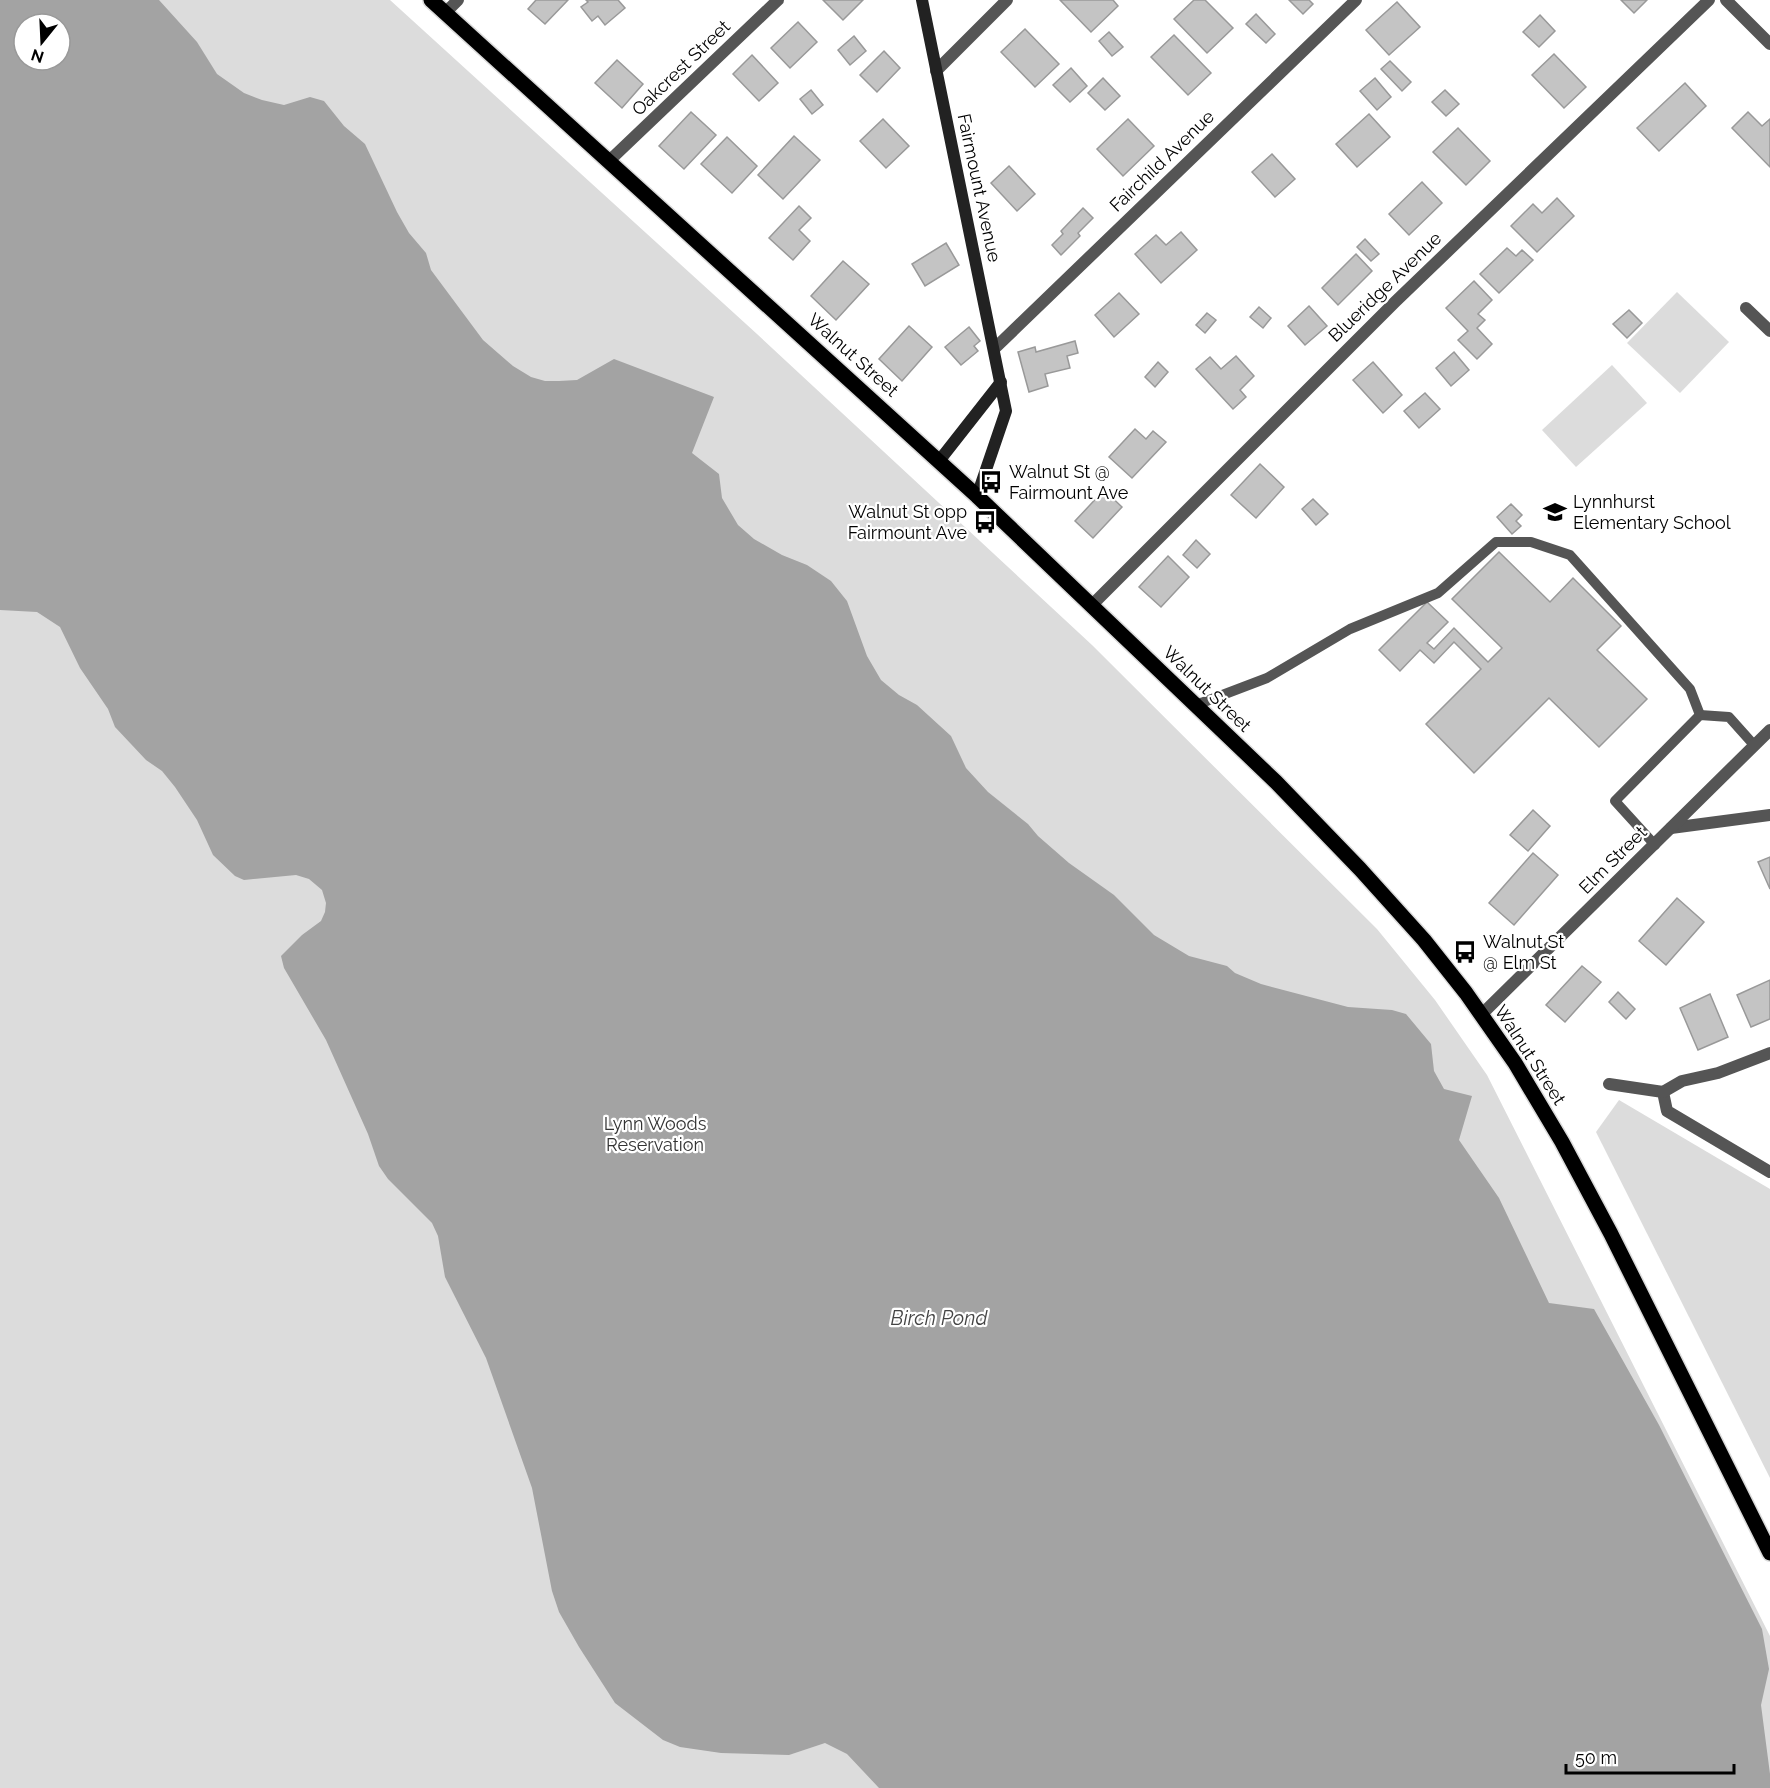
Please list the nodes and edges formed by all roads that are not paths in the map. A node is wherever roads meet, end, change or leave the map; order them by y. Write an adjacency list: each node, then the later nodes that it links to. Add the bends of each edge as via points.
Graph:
1 (431, 0): 9 (main road, Walnut Street)
2 (458, 0): 9 (street)
3 (778, 0): 12 (street, Oakcrest Street)
4 (922, 0): 11 (street, Fairmount Avenue)
5 (1007, 0): 11 (street)
6 (1356, 0): 15 (street, Fairchild Avenue)
7 (1709, 0): 19 (street, Blueridge Avenue, via 1389,308)
8 (1726, 0): 10 (street)
9 (445, 13): 12 (main road, Walnut Street)
10 (1770, 44)
11 (936, 71): 15 (street, Fairmount Avenue)
12 (609, 161): 17 (main road, Walnut Street)
13 (1746, 308): 14 (street)
14 (1770, 331)
15 (993, 349): 16 (street, Fairmount Avenue)
16 (1000, 382): 17 (street); 18 (street, Fairmount Avenue, via 1006,411)
17 (939, 461): 18 (main road, Walnut Street)
18 (977, 496): 19 (main road, Walnut Street)
19 (1091, 606): 20 (main road, Walnut Street)
20 (1196, 705): 21 (lane, via 1267,678 1350,629 1438,592 1496,542 1531,542 1570,555 1690,689); 27 (main road, Walnut Street, via 1360,869 1445,965)
21 (1701, 715): 23 (lane, via 1729,717); 26 (lane, via 1615,801)
22 (1770, 730): 23 (street, Elm Street)
23 (1754, 745): 25 (street, Elm Street)
24 (1770, 815): 25 (street)
25 (1671, 828): 26 (street, Elm Street)
26 (1655, 845): 27 (street, Elm Street)
27 (1481, 1015): 32 (main road, Walnut Street, via 1515,1063 1585,1185)
28 (1770, 1053): 30 (street, via 1718,1073 1682,1081)
29 (1609, 1084): 30 (street)
30 (1663, 1092): 31 (street, via 1667,1111)
31 (1770, 1172)
32 (1770, 1553)

